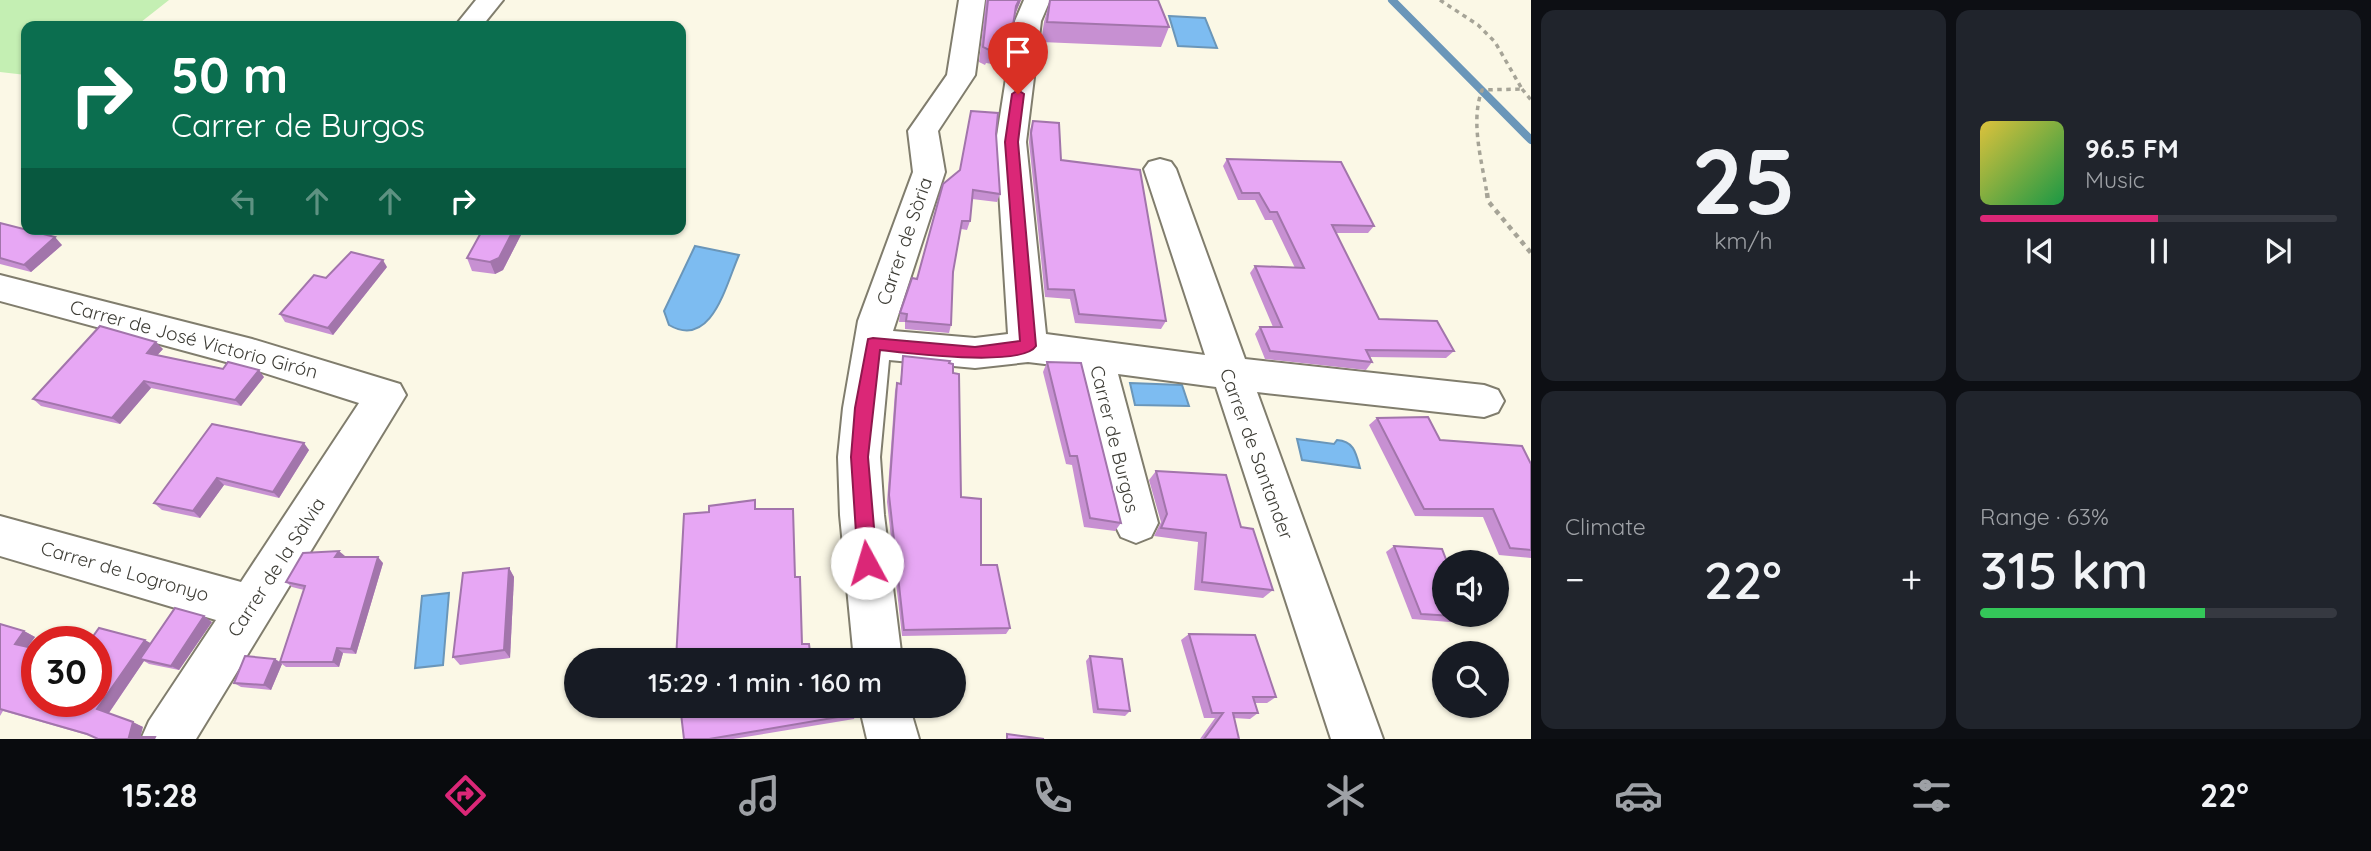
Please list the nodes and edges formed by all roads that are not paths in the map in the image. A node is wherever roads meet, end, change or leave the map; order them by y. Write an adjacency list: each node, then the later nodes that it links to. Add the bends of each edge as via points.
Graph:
1 (490, 0): 4 (street)
2 (972, 0): 7 (street, Carrer de Sòria, via 961,75 923,131 929,172 883,298)
3 (1037, 0): 8 (street, via 1028,21 1012,142)
4 (472, 21)
5 (1160, 169): 10 (street, Carrer de Santander)
6 (0, 288): 11 (street, Carrer de José Victorio Girón, via 252,354)
7 (873, 344): 8 (street, Carrer de Burgos, via 975,353); 16 (street, Carrer de Sòria, via 859,457)
8 (1028, 346): 9 (street, Carrer de Burgos)
9 (1094, 354): 10 (street, Carrer de Burgos); 13 (street, Carrer de Burgos)
10 (1228, 373): 12 (street, Carrer de Burgos); 20 (street, Carrer de Santander)
11 (386, 395): 15 (street, Carrer de la Sàlvia)
12 (1484, 401)
13 (1136, 523)
14 (0, 536): 15 (street, Carrer de Logronyo)
15 (250, 607): 18 (street, Carrer de la Sàlvia)
16 (877, 648)
17 (887, 718): 19 (street)
18 (167, 739)
19 (893, 739)
20 (1357, 739)

